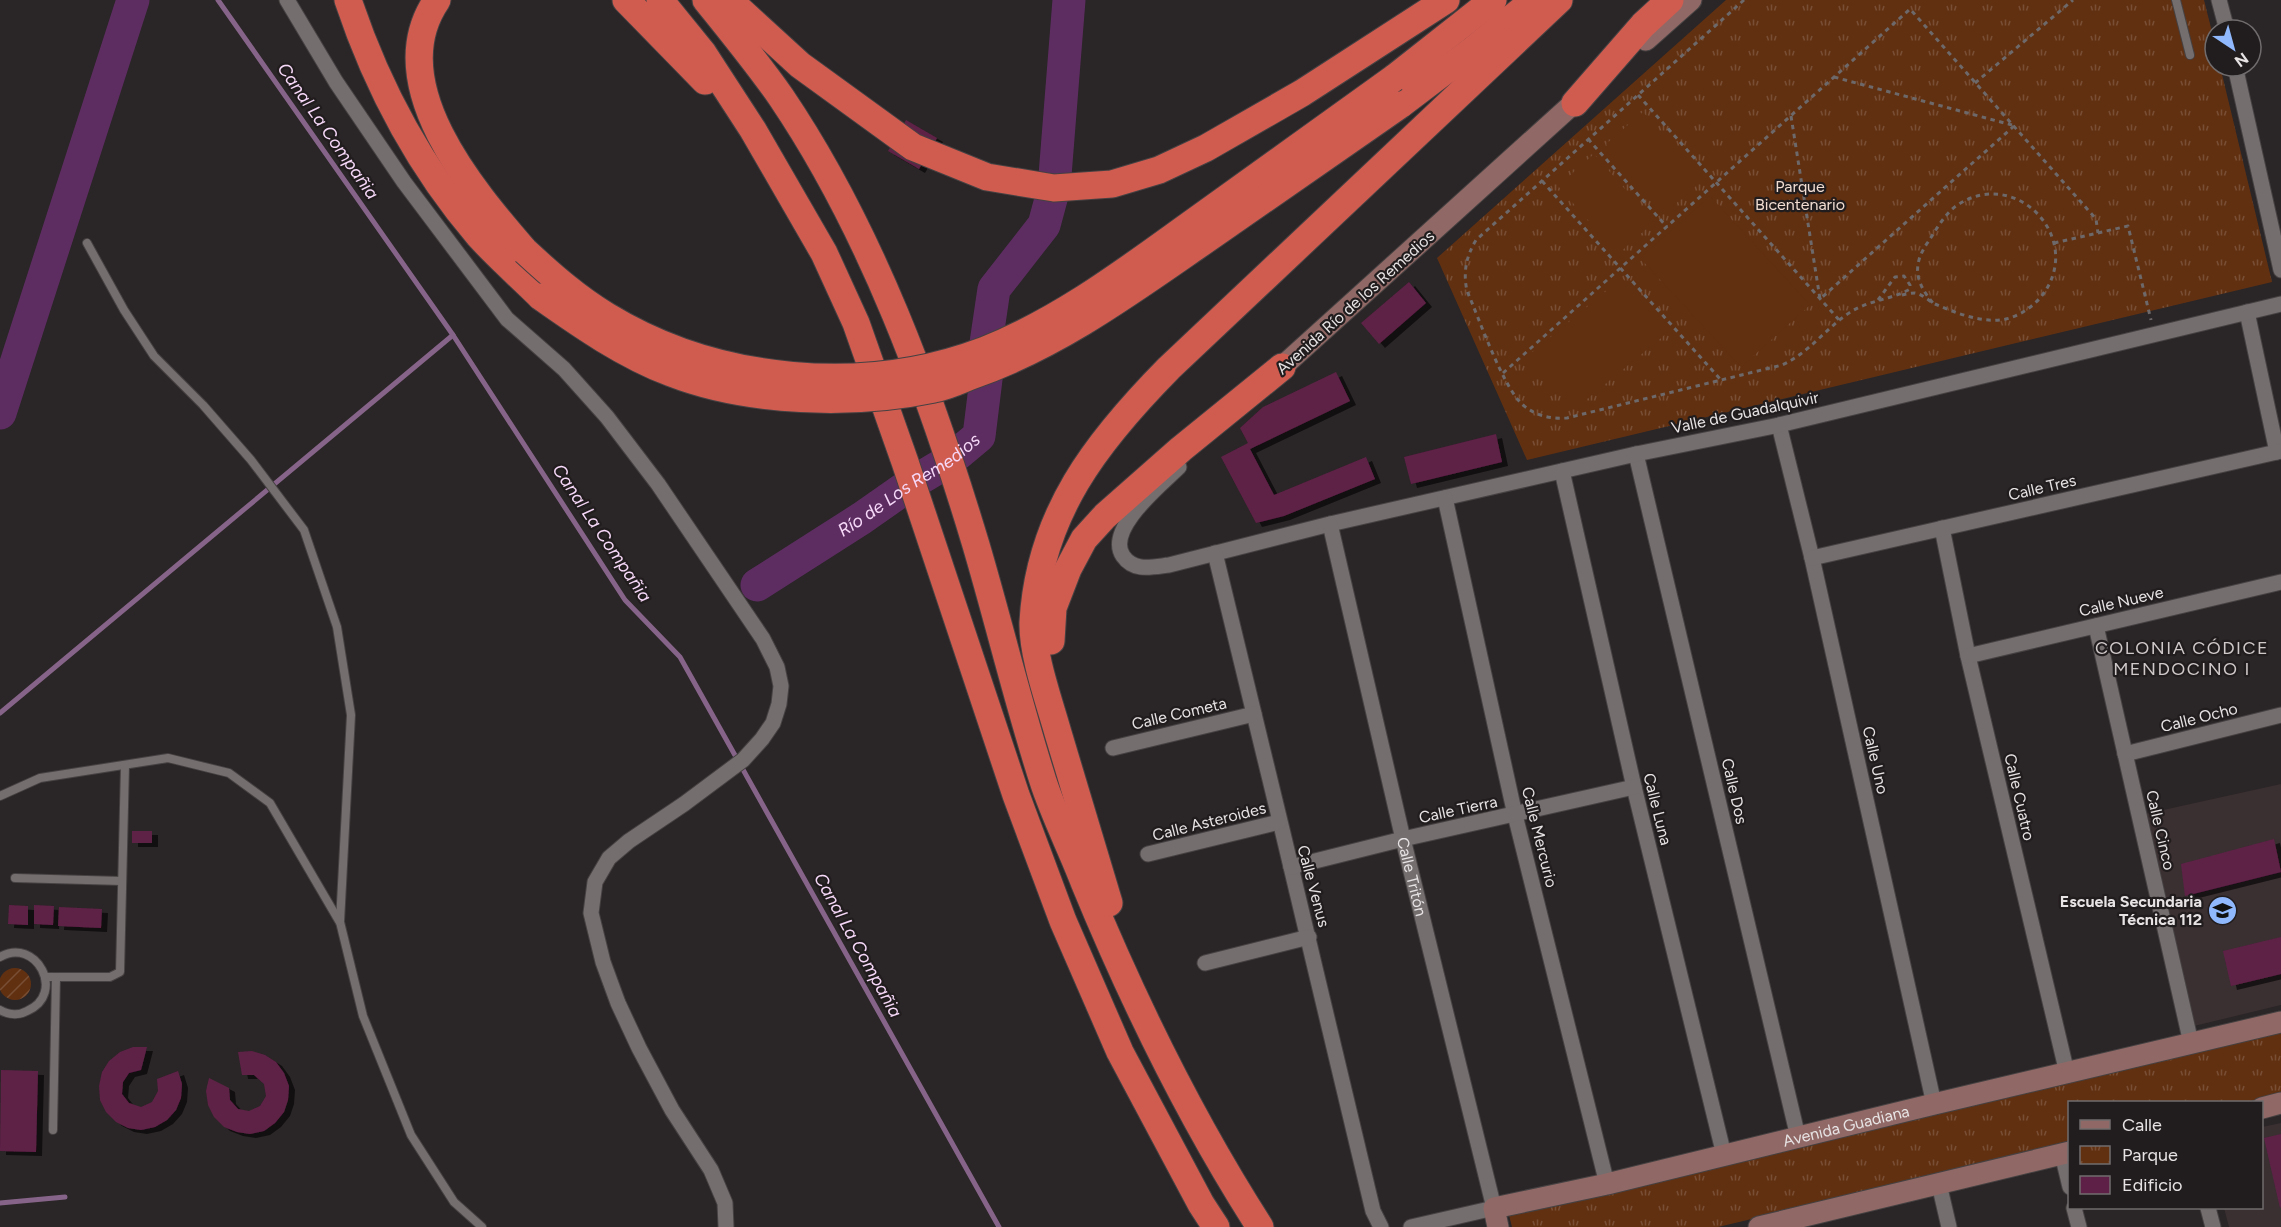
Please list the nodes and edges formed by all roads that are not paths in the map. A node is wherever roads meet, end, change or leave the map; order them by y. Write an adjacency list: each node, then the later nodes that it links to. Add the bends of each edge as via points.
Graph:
1 (287, 0): 79 (street, via 336,82 404,182 507,319 564,369 608,417 763,639 777,667 781,686 774,723 743,760 609,858 595,882 591,913 618,1002 672,1110 711,1170 725,1203)
2 (348, 0): 10 (highway, bridge, via 387,98 409,139 480,236 541,297 586,329 671,373 713,386 784,397 860,398 935,389 1004,364 1060,336 1131,292 1400,105)
3 (437, 0): 9 (highway, bridge, via 427,19 420,49 424,93 456,162 525,251 560,283 607,316 662,344 710,362 758,372 843,378 912,371 985,350 1054,316 1117,277 1394,78)
4 (626, 0): 20 (highway)
5 (660, 0): 20 (highway, via 703,53)
6 (706, 0): 61 (highway, via 781,98 827,174 891,305 944,445 1044,784)
7 (729, 0): 8 (highway, via 800,65 913,147 987,177 1054,188 1112,184 1159,170 1206,148 1302,93)
8 (1446, 0)
9 (1493, 0)
10 (1534, 0)
11 (1559, 0): 38 (highway, via 1169,368 1098,447 1069,491 1039,574 1033,624)
12 (1670, 0): 19 (highway, via 1642,25)
13 (1691, 0): 19 (street, Avenida Río de los Remedios)
14 (2176, 0): 17 (lane)
15 (2220, 0): 16 (street)
16 (2224, 18)
17 (2190, 55)
18 (2238, 78): 22 (street)
19 (1575, 103): 25 (street, Avenida Río de los Remedios)
20 (753, 130): 80 (highway, via 824,253 856,323 1016,795 1072,942 1120,1052)
21 (87, 243): 53 (lane, via 154,356 203,405 304,530 337,627 351,715)
22 (2281, 270)
23 (2281, 304): 24 (street, Valle de Guadalquivir)
24 (2247, 312): 26 (street, Valle de Guadalquivir); 27 (street)
25 (1281, 367): 33 (street, Avenida Río de los Remedios, via 1135,510 1119,542 1122,554 1132,566 1146,568); 38 (highway, via 1181,449 1084,539 1053,608)
26 (1779, 425): 28 (street, Valle de Guadalquivir); 34 (street, Calle Uno)
27 (2279, 451): 32 (street, Calle Tres)
28 (1636, 454): 29 (street, Valle de Guadalquivir); 68 (street, Calle Dos)
29 (1562, 471): 30 (street, Valle de Guadalquivir); 44 (street, Calle Luna)
30 (1444, 498): 31 (street, Valle de Guadalquivir); 46 (street, Calle Mercurio)
31 (1330, 524): 33 (street, Valle de Guadalquivir); 48 (street, Calle Tritón)
32 (1942, 528): 34 (street, Calle Tres); 37 (street, Calle Cuatro)
33 (1215, 553): 39 (street, Calle Venus)
34 (1812, 558): 65 (street, Calle Uno)
35 (2281, 582): 36 (street, Calle Nueve)
36 (2096, 626): 37 (street, Calle Nueve); 42 (street, Calle Cinco)
37 (1968, 656): 63 (street, Calle Cuatro)
38 (1047, 696): 61 (highway)
39 (1254, 714): 41 (street, Calle Cometa); 47 (street, Calle Venus)
40 (2281, 715): 42 (street, Calle Ocho)
41 (1113, 748)
42 (2126, 754): 62 (street, Calle Cinco)
43 (125, 765): 45 (lane, via 40,777); 52 (lane); 53 (lane, via 178,761 229,773 262,797 270,803)
44 (1634, 787): 46 (street, Calle Tierra); 70 (street, Calle Luna)
45 (0, 796)
46 (1515, 815): 48 (street, Calle Tierra); 72 (street, Calle Mercurio)
47 (1279, 822): 49 (street, Calle Asteroides); 50 (street, Calle Venus)
48 (1403, 839): 50 (street, Calle Tierra); 76 (street, Calle Tritón)
49 (1148, 854)
50 (1291, 867): 54 (street, Calle Venus)
51 (15, 879): 52 (lane)
52 (122, 880): 58 (lane, via 120,972 110,977)
53 (339, 922): 78 (lane, via 363,1016 411,1135 454,1202)
54 (1309, 937): 56 (street); 82 (street, Calle Venus, via 1372,1211)
55 (0, 957): 57 (lane, via 25,954 35,959)
56 (1205, 963)
57 (45, 976): 58 (lane); 59 (lane, via 44,996 31,1010 13,1014)
58 (56, 977): 67 (lane)
59 (0, 1010)
60 (2281, 1022): 62 (street, Avenida Guadiana)
61 (1151, 1035): 81 (highway)
62 (2192, 1043): 63 (street, Avenida Guadiana)
63 (2067, 1073): 65 (street, Avenida Guadiana)
64 (2281, 1103): 66 (street)
65 (1934, 1104): 68 (street, Avenida Guadiana)
66 (2263, 1108)
67 (53, 1130)
68 (1798, 1137): 70 (street, Avenida Guadiana)
69 (2066, 1153): 71 (street); 73 (street)
70 (1724, 1155): 72 (street, Avenida Guadiana)
71 (2068, 1170)
72 (1607, 1184): 76 (street, Avenida Guadiana)
73 (1939, 1184): 77 (street); 85 (street)
74 (2074, 1209): 86 (street)
75 (2208, 1209): 87 (street)
76 (1496, 1217): 83 (street, Avenida Guadiana)
77 (1812, 1220): 84 (street)
78 (482, 1227)
79 (726, 1227)
80 (1216, 1227)
81 (1260, 1227)
82 (1381, 1227)
83 (1411, 1227)
84 (1759, 1227)
85 (1949, 1227)
86 (2079, 1227)
87 (2213, 1227)

